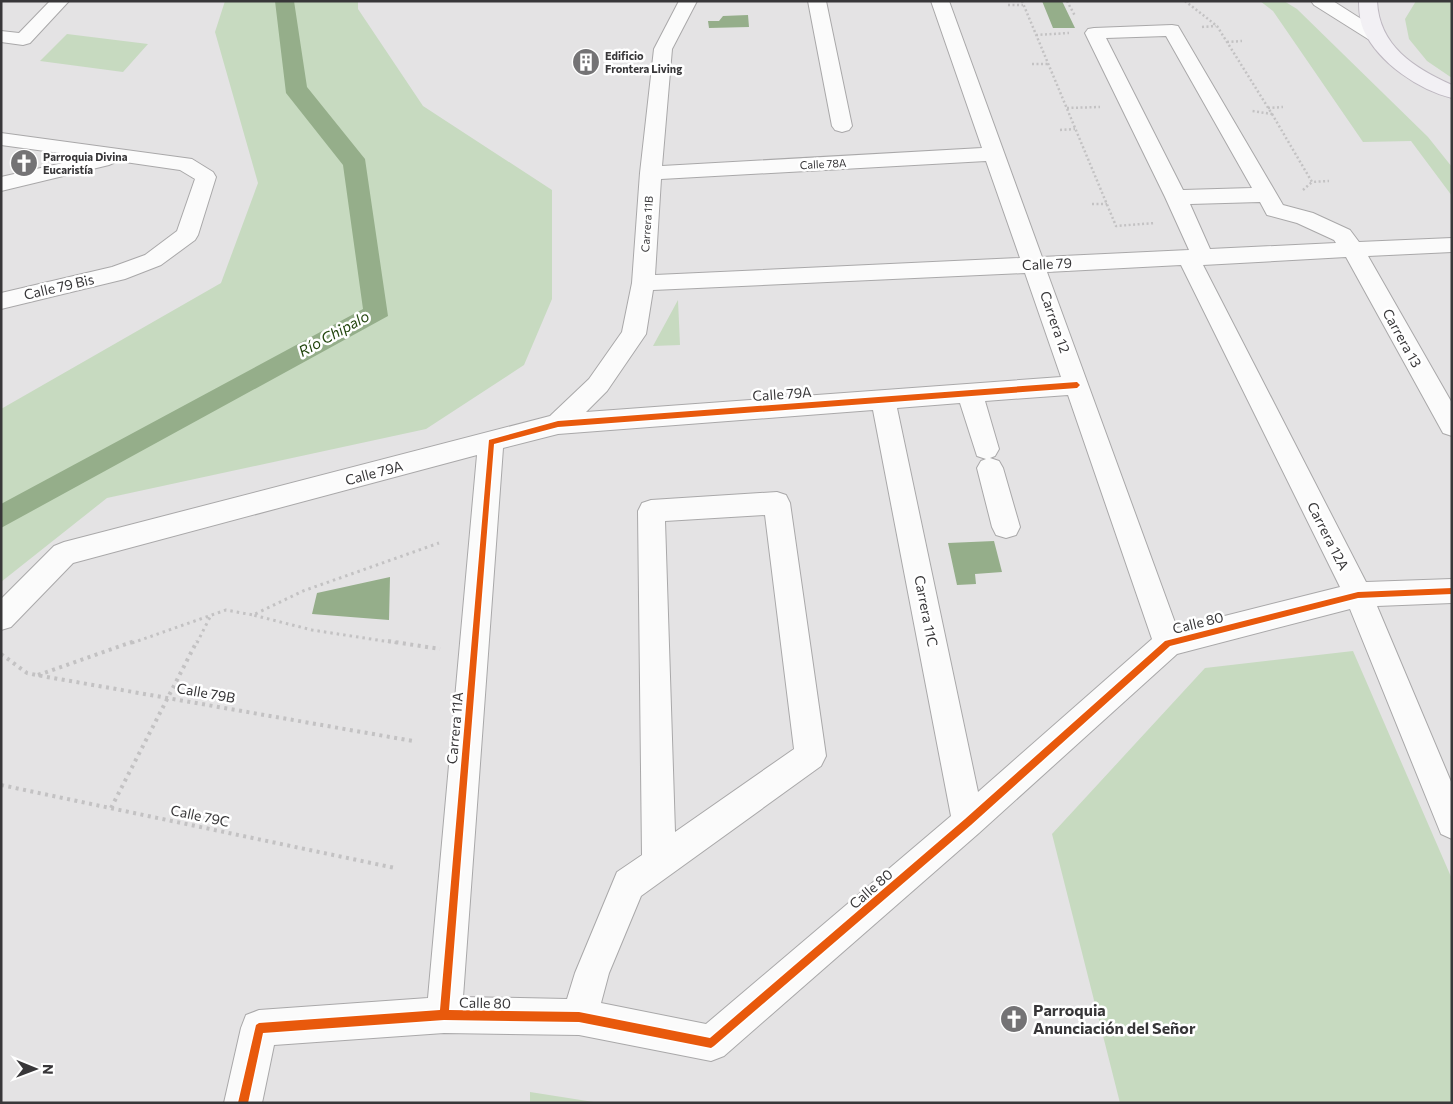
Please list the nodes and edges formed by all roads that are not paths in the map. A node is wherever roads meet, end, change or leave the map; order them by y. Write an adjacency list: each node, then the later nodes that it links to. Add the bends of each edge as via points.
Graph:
1 (60, 1): 8 (street, via 23,39)
2 (688, 1): 16 (street, Carrera 11B, via 663,49)
3 (817, 1): 12 (street)
4 (940, 1): 14 (street, Carrera 12)
5 (1320, 1): 7 (street)
6 (1368, 1): 7 (main road, via 1366,14)
7 (1374, 35): 9 (main road, via 1399,62)
8 (1, 36)
9 (1445, 89): 11 (main road)
10 (1213, 102): 18 (street, Carrera 13); 19 (street, Carrera 12A, via 1172,30 1094,33)
11 (1452, 105)
12 (842, 126)
13 (1, 139): 15 (street)
14 (996, 154): 16 (street, Calle 78A); 23 (street, Carrera 12)
15 (125, 155): 17 (street); 25 (street, Calle 79 Bis, via 185,164 206,177 187,235 153,260 118,274)
16 (650, 173): 24 (street, Carrera 11B)
17 (1, 184)
18 (1267, 195): 19 (street); 21 (street, Carrera 13, via 1275,210 1305,218 1342,235)
19 (1176, 197): 22 (street, Carrera 12A)
20 (1452, 245): 21 (street, Calle 79)
21 (1353, 250): 22 (street, Calle 79); 30 (street, Carrera 13)
22 (1195, 257): 23 (street, Calle 79); 34 (street, Carrera 12A)
23 (1035, 265): 24 (street, Calle 79); 26 (street, Carrera 12)
24 (643, 283): 29 (street, Carrera 11B, via 634,334 598,385)
25 (1, 301)
26 (1078, 385): 27 (street, Calle 79A); 36 (street, Carrera 12)
27 (970, 393): 28 (street, Calle 79A); 32 (street)
28 (883, 399): 29 (street, Calle 79A); 37 (street, Carrera 11C)
29 (558, 424): 31 (street, Calle 79A)
30 (1452, 426)
31 (491, 442): 35 (street, Calle 79A, via 64,554); 40 (street, Carrera 11A)
32 (1006, 527)
33 (1452, 591): 34 (street, Calle 80)
34 (1358, 595): 36 (street, Calle 80); 38 (street, Carrera 12A)
35 (1, 618)
36 (1168, 643): 37 (street, Calle 80)
37 (968, 822): 41 (street, Calle 80, via 711,1043)
38 (1452, 823)
39 (659, 863): 39 (street, via 810,756 777,503 651,511); 41 (street, via 629,884 592,973)
40 (444, 1015): 41 (street, Calle 80); 42 (street, Calle 80, via 259,1028)
41 (579, 1017)
42 (243, 1103)

